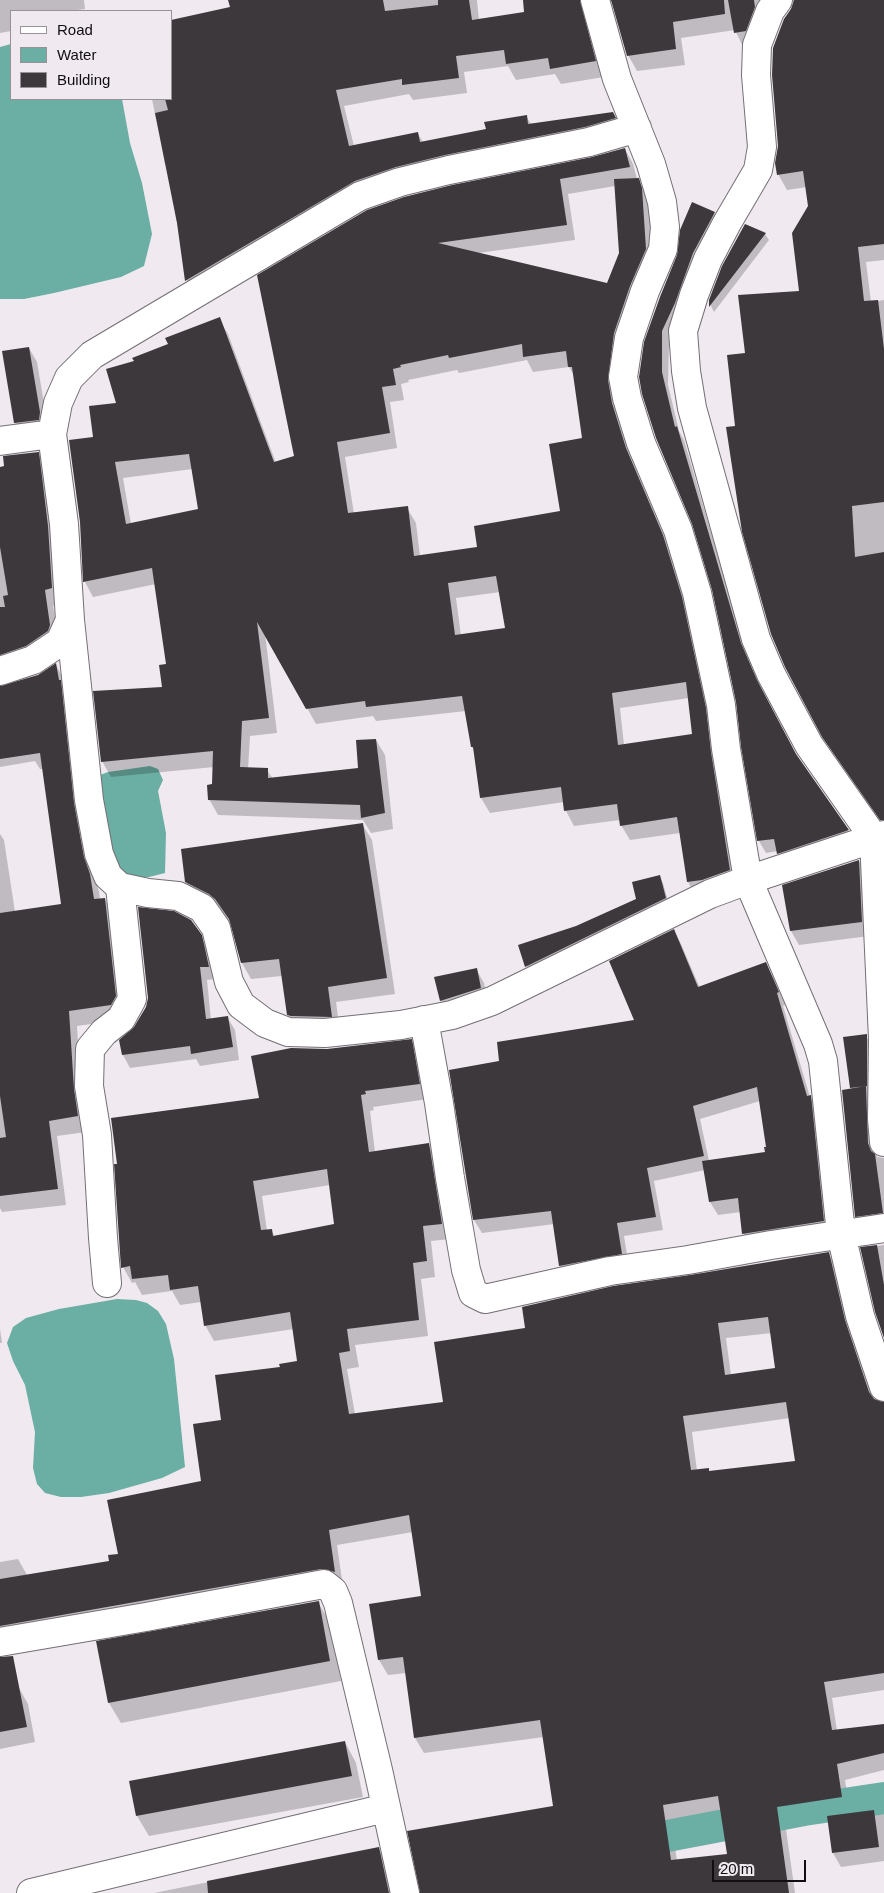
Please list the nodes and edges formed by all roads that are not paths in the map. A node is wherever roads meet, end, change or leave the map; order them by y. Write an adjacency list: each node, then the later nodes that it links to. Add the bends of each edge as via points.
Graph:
1 (595, 0): 3 (street, via 616,79)
2 (778, 0): 8 (street, via 770,11 757,45 762,147 758,170 708,259 694,294 683,331 686,370 692,408 756,639 809,745)
3 (637, 128): 4 (street, via 589,142 416,178 360,196 92,355 69,378 58,403); 9 (street, via 662,202 665,226 663,249 629,338 623,377 641,443 678,530 696,593 721,705)
4 (52, 434): 5 (street); 6 (street, via 64,524)
5 (0, 441)
6 (70, 620): 7 (street, via 60,642 33,660); 10 (street, via 88,791 99,854 108,876)
7 (0, 670)
8 (879, 837): 9 (street); 12 (street)
9 (748, 880): 11 (street, via 710,894 492,1001 452,1015); 14 (street, via 823,1062)
10 (120, 887): 11 (street, via 178,896 202,908 216,928 229,982 241,1005 265,1023 288,1032 325,1033); 15 (street, via 132,999 121,1019 104,1032 90,1050 90,1086 97,1135)
11 (424, 1020): 14 (street, via 466,1270 473,1293 485,1299 610,1271)
12 (884, 1142)
13 (884, 1228): 14 (street)
14 (841, 1234): 16 (street, via 860,1316)
15 (107, 1283)
16 (884, 1387)
17 (0, 1642): 18 (street, via 324,1584 333,1591 338,1602)
18 (386, 1808): 19 (street); 20 (street)
19 (31, 1893)
20 (405, 1893)

